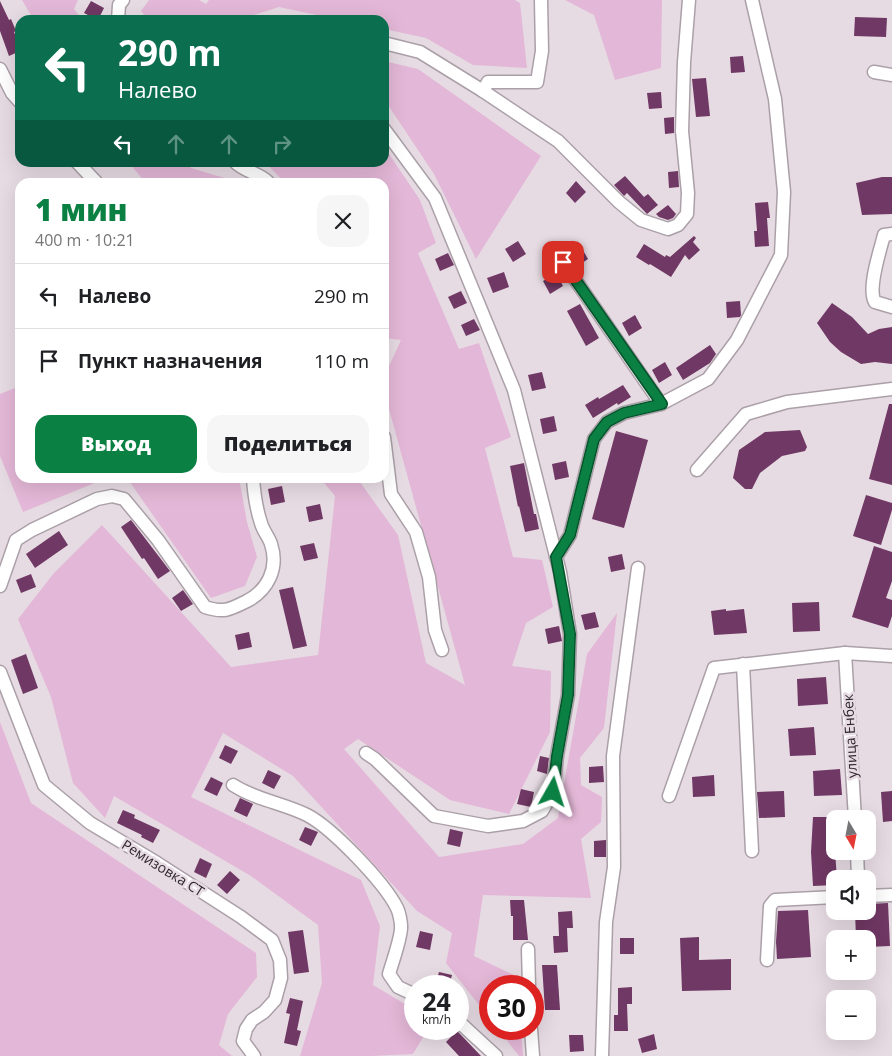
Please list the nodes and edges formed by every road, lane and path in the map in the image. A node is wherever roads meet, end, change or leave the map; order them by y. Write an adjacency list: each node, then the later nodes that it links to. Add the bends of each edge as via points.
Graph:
1 (123, 0): 5 (street)
2 (542, 0): 10 (street, via 542,51 537,82 488,82)
3 (689, 0): 10 (street, via 682,131 687,214 678,225 668,229 641,220 558,142)
4 (752, 0): 21 (street, via 775,99 784,192 781,255 737,340 708,380)
5 (118, 15)
6 (389, 44): 10 (street, via 420,52)
7 (0, 68): 11 (street)
8 (874, 72): 9 (street)
9 (892, 75)
10 (483, 90)
11 (15, 97)
12 (389, 136): 25 (street, via 434,198 510,381)
13 (82, 167): 15 (street)
14 (242, 167): 16 (street)
15 (92, 178)
16 (263, 178)
17 (892, 234): 19 (street, via 884,235 872,297 875,302)
18 (563, 262): 21 (street)
19 (892, 307)
20 (892, 389): 22 (street, via 787,402 746,414)
21 (662, 404): 25 (street, via 624,413 607,422 594,439 570,535)
22 (697, 470)
23 (389, 478): 28 (street, via 391,494 416,532 429,577)
24 (253, 483): 27 (street, via 261,525 271,544 272,574 265,587 252,599 226,611 205,607 158,540 124,499 112,496 97,499 16,540)
25 (556, 557): 33 (street, via 570,634 568,695 553,792 542,811 523,822 488,826 434,816)
26 (638, 568): 50 (street, via 613,756 614,867 606,922)
27 (0, 586)
28 (442, 650)
29 (891, 652): 30 (street)
30 (845, 653): 31 (street); 36 (street, улица Енбек)
31 (743, 664): 35 (street, via 714,668); 37 (street)
32 (0, 672): 47 (street, Ремизовка СТ, via 44,785 90,823 240,916 272,940 280,960 282,978 275,1000 246,1029 243,1041)
33 (366, 753)
34 (233, 785): 44 (street, via 247,794 307,815 326,828 380,884 397,908 402,928 389,974)
35 (669, 796)
36 (854, 810)
37 (752, 851)
38 (892, 895): 39 (street)
39 (876, 896)
40 (826, 898): 42 (street, via 775,900 770,906)
41 (528, 949): 43 (street)
42 (767, 960)
43 (529, 975)
44 (404, 990)
45 (469, 1031): 48 (street)
46 (532, 1040): 49 (street)
47 (254, 1056)
48 (496, 1056)
49 (533, 1056)
50 (602, 1056)

